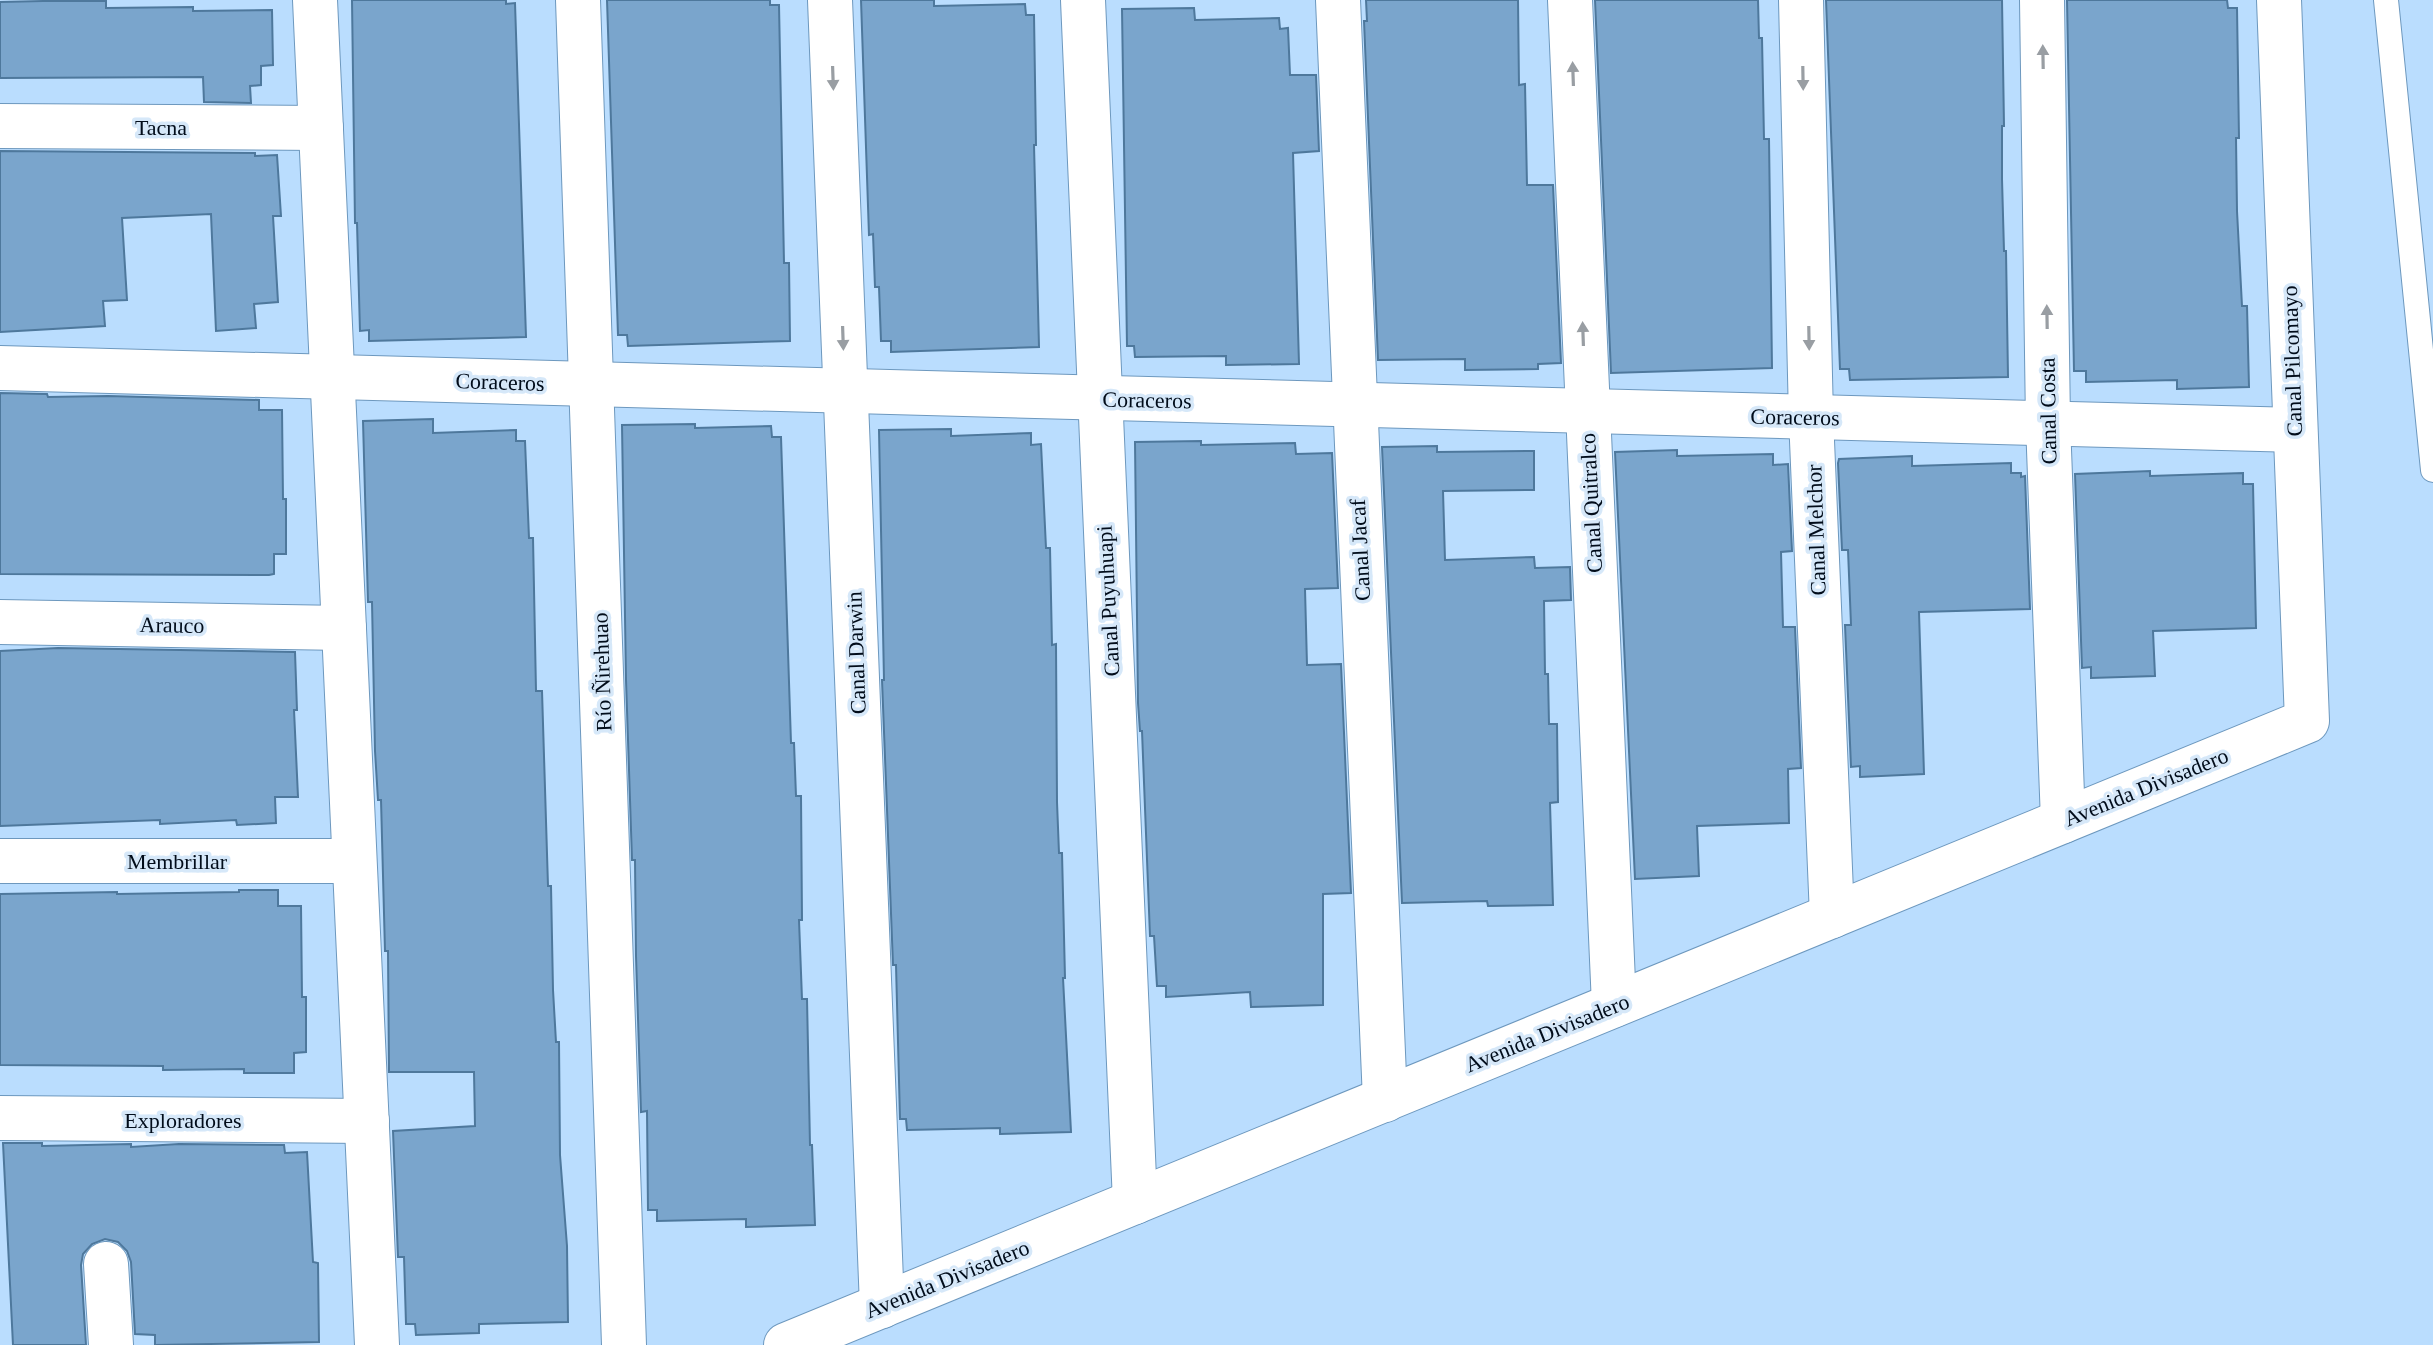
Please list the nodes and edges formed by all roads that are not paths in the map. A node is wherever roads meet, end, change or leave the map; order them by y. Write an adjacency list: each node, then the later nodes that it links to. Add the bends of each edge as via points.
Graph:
1 (315, 0): 12 (street)
2 (578, 0): 15 (street, Río Ñirehuao)
3 (830, 0): 16 (street, Canal Darwin, one-way to 16)
4 (1083, 0): 17 (street, Canal Puyuhuapi)
5 (1338, 0): 18 (street, Canal Jacaf)
6 (1570, 0): 19 (street, Canal Quitralco, one-way to 6)
7 (1801, 0): 20 (street, Canal Melchor, one-way to 20)
8 (2042, 0): 21 (street, Canal Costa, one-way to 8)
9 (2279, 0): 22 (street, Canal Pilcomayo)
10 (2386, 0): 23 (lane)
11 (0, 126): 12 (street, Tacna)
12 (321, 128): 14 (street)
13 (0, 368): 14 (street, Coraceros)
14 (332, 377): 15 (street, Coraceros); 25 (street)
15 (592, 384): 16 (street, Coraceros); 40 (street, Río Ñirehuao)
16 (846, 391): 17 (street, Coraceros); 37 (street, Canal Darwin)
17 (1100, 399): 18 (street, Coraceros); 35 (street, Canal Puyuhuapi)
18 (1354, 405): 19 (street, Coraceros); 32 (street, Canal Jacaf)
19 (1586, 412): 20 (street, Coraceros); 31 (street, Canal Quitralco)
20 (1811, 417): 21 (street, Coraceros); 30 (street, Canal Melchor)
21 (2048, 423): 22 (street, Coraceros); 27 (street, Canal Costa)
22 (2295, 430): 26 (street, Canal Pilcomayo)
23 (2433, 470)
24 (0, 622): 25 (street, Arauco)
25 (344, 628): 29 (street)
26 (2307, 721): 27 (street, Avenida Divisadero)
27 (2063, 821): 30 (street, Avenida Divisadero)
28 (0, 861): 29 (street, Membrillar)
29 (354, 861): 34 (street)
30 (1832, 916): 31 (street, Avenida Divisadero)
31 (1614, 1005): 32 (street, Avenida Divisadero)
32 (1385, 1100): 35 (street, Avenida Divisadero)
33 (0, 1118): 34 (street, Exploradores)
34 (367, 1121): 39 (street)
35 (1135, 1202): 37 (street, Avenida Divisadero)
36 (106, 1264): 38 (street)
37 (882, 1306): 41 (street, Avenida Divisadero)
38 (111, 1345)
39 (377, 1345)
40 (624, 1345)
41 (786, 1345)

